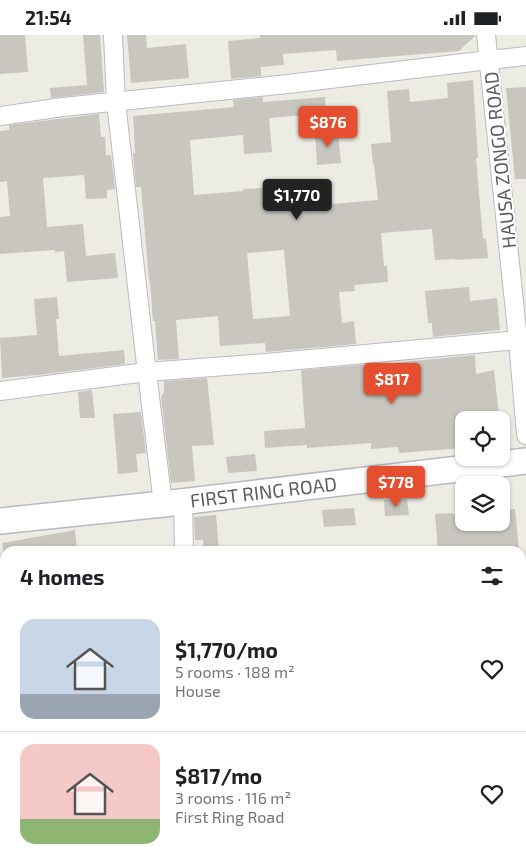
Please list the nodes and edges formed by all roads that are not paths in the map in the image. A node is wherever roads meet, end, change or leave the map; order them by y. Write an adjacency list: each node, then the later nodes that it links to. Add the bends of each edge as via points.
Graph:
1 (113, 35): 5 (street)
2 (486, 35): 4 (street, HAUSA ZONGO ROAD)
3 (526, 56): 4 (street)
4 (489, 60): 5 (street); 7 (street, HAUSA ZONGO ROAD)
5 (116, 102): 6 (street); 8 (street)
6 (0, 116)
7 (518, 340): 8 (street); 10 (street, HAUSA ZONGO ROAD)
8 (146, 372): 9 (street); 12 (street)
9 (0, 391)
10 (526, 435)
11 (526, 461): 12 (street, FIRST RING ROAD)
12 (173, 502): 13 (street, FIRST RING ROAD); 14 (street)
13 (0, 521)
14 (183, 546)

